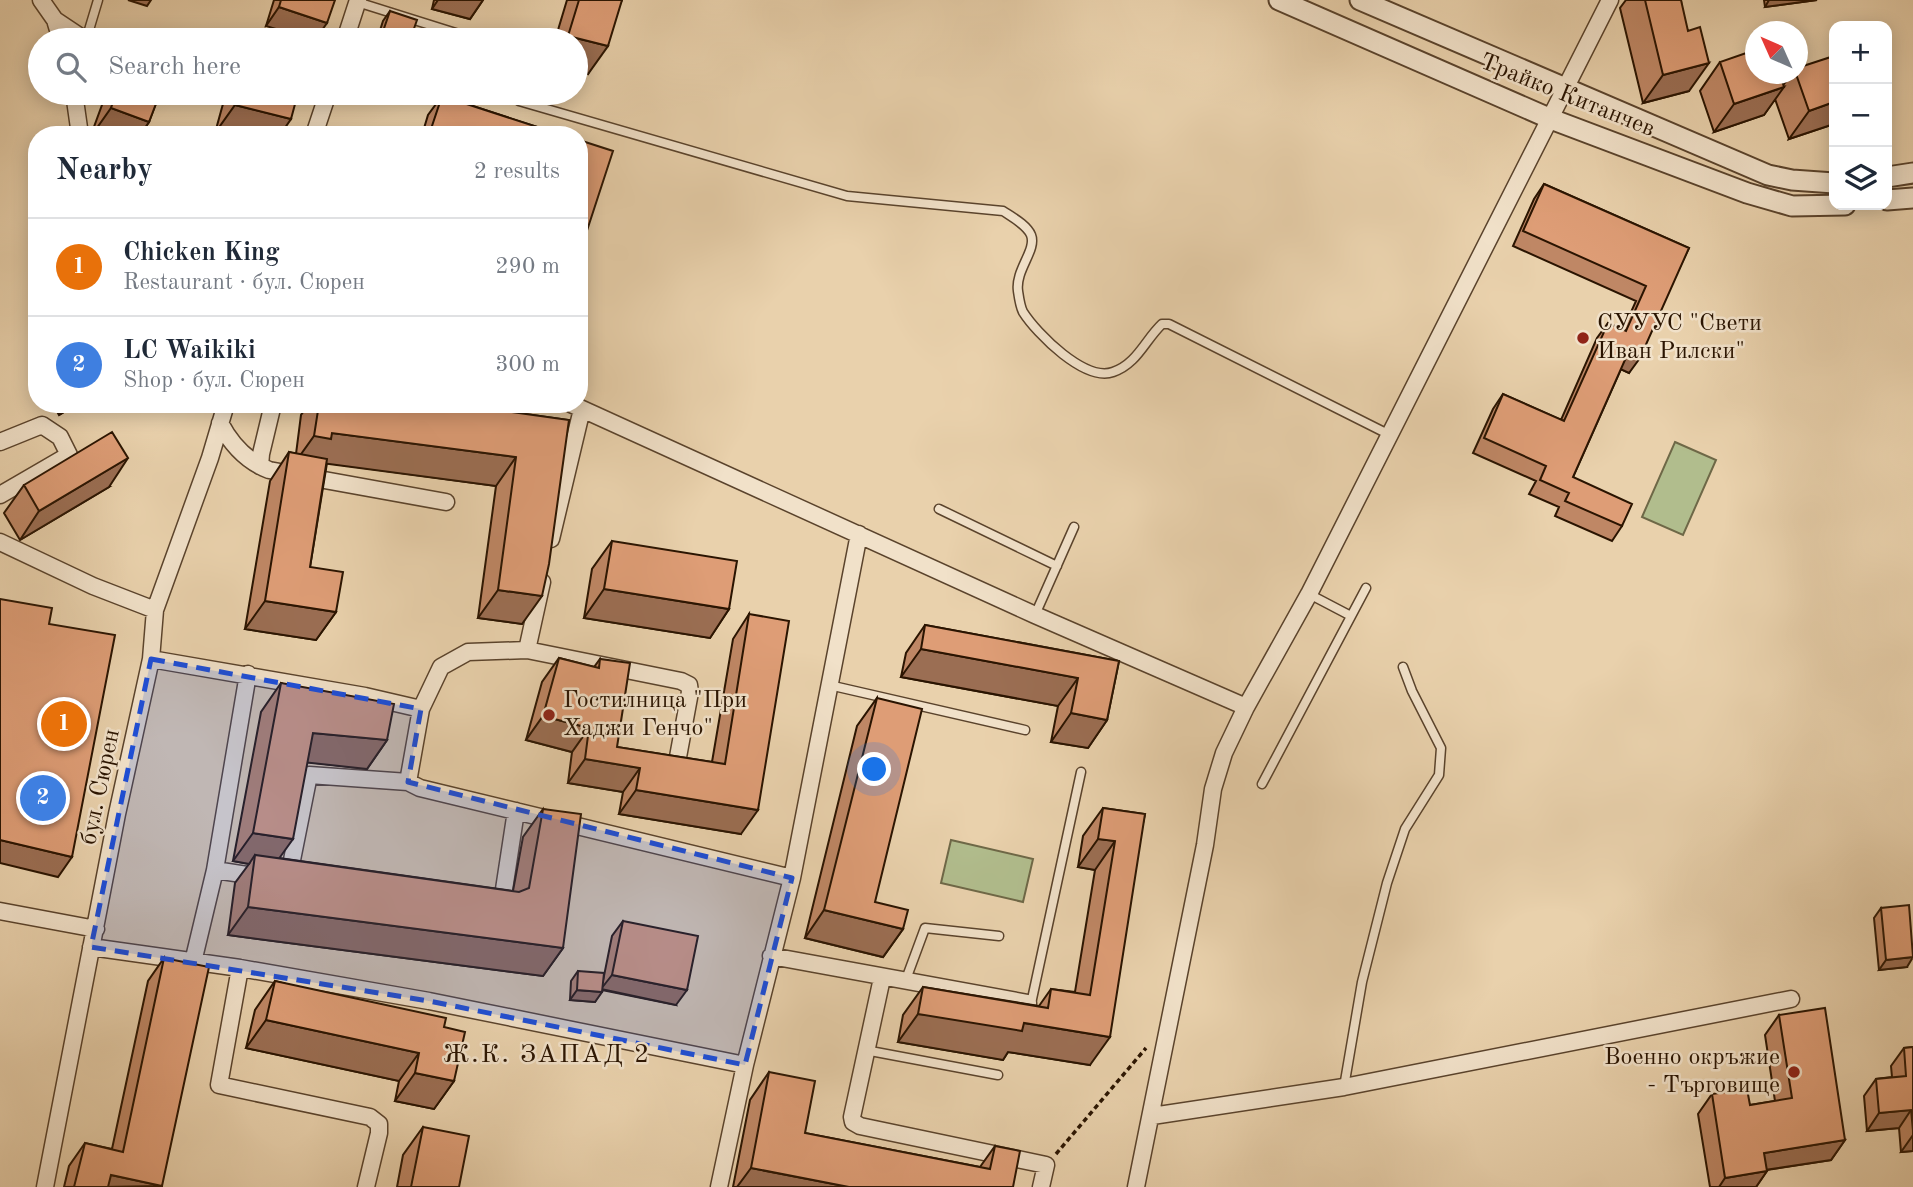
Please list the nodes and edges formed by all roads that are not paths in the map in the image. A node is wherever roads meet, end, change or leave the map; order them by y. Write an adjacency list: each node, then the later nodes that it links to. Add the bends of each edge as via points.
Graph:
1 (41, 0): 7 (street)
2 (98, 0): 10 (lane)
3 (1279, 0): 17 (street, Трайко Китанчев)
4 (1360, 0): 13 (street, Трайко Китанчев)
5 (1610, 0): 13 (street)
6 (358, 1): 11 (street); 12 (lane)
7 (55, 20): 8 (street); 9 (street)
8 (57, 28)
9 (67, 28)
10 (89, 28)
11 (349, 28)
12 (441, 28)
13 (1566, 90): 17 (street); 22 (street, Трайко Китанчев, via 1768,174)
14 (75, 105): 18 (street)
15 (324, 105): 19 (street)
16 (533, 105): 32 (lane, via 847,196 1003,211 1031,235 1032,248 1018,276 1021,309 1084,369 1105,374 1116,371 1142,351 1162,324 1169,324)
17 (1551, 119): 25 (street, Трайко Китанчев, via 1747,193 1792,206); 32 (street)
18 (78, 126)
19 (317, 126)
20 (1913, 173): 21 (street)
21 (1892, 176)
22 (1829, 183)
23 (1913, 198): 24 (street)
24 (1892, 200)
25 (1829, 205)
26 (588, 412): 40 (street)
27 (223, 413): 30 (street, бул. Сюрен)
28 (271, 413): 35 (street)
29 (576, 413): 33 (street)
30 (220, 423): 35 (street, via 230,443); 45 (street, бул. Сюрен)
31 (555, 434): 33 (street)
32 (1390, 435): 44 (street)
33 (574, 439): 48 (street)
34 (0, 442): 36 (street, via 42,425 60,437 69,455)
35 (260, 466): 37 (street)
36 (0, 495)
37 (446, 502)
38 (939, 509): 42 (lane)
39 (1074, 527): 42 (lane)
40 (859, 534): 46 (street); 52 (street)
41 (0, 542): 45 (street)
42 (1057, 566): 46 (lane)
43 (1366, 588): 47 (lane)
44 (1309, 594): 47 (lane); 53 (street)
45 (155, 610): 49 (street, бул. Сюрен)
46 (1035, 615): 53 (street)
47 (1351, 616): 59 (lane)
48 (527, 650): 54 (street, via 468,652 442,667); 56 (street, via 688,685)
49 (151, 659): 51 (street); 65 (street, бул. Сюрен)
50 (1403, 667): 78 (lane, via 1441,748 1439,775 1405,829 1387,883 1362,982)
51 (248, 674): 54 (street); 61 (street)
52 (829, 685): 55 (lane); 62 (street)
53 (1246, 707): 79 (street, via 1213,789)
54 (421, 709): 58 (street)
55 (1025, 730)
56 (678, 757)
57 (1081, 772): 74 (lane)
58 (408, 782): 60 (street); 61 (street, via 309,775 295,881)
59 (1262, 784)
60 (516, 811): 62 (street); 63 (street, via 501,910)
61 (215, 870): 69 (street)
62 (792, 878): 68 (street)
63 (488, 908)
64 (0, 911): 65 (street)
65 (96, 929): 67 (street, бул. Сюрен)
66 (999, 936): 72 (lane, via 925,928)
67 (92, 947): 69 (street); 80 (street, бул. Сюрен)
68 (771, 956): 71 (street); 76 (street)
69 (193, 962): 70 (street)
70 (240, 968): 76 (street); 81 (street, via 219,1084 370,1117 379,1124 379,1133)
71 (882, 978): 72 (street); 75 (street)
72 (905, 982): 74 (street)
73 (1791, 999): 78 (street)
74 (1028, 1003)
75 (865, 1050): 77 (lane); 83 (street, via 853,1122 1046,1165)
76 (744, 1065): 82 (street)
77 (998, 1075)
78 (1344, 1087): 79 (street)
79 (1152, 1116): 84 (street)
80 (45, 1187)
81 (366, 1187)
82 (719, 1187)
83 (1041, 1187)
84 (1136, 1187)

